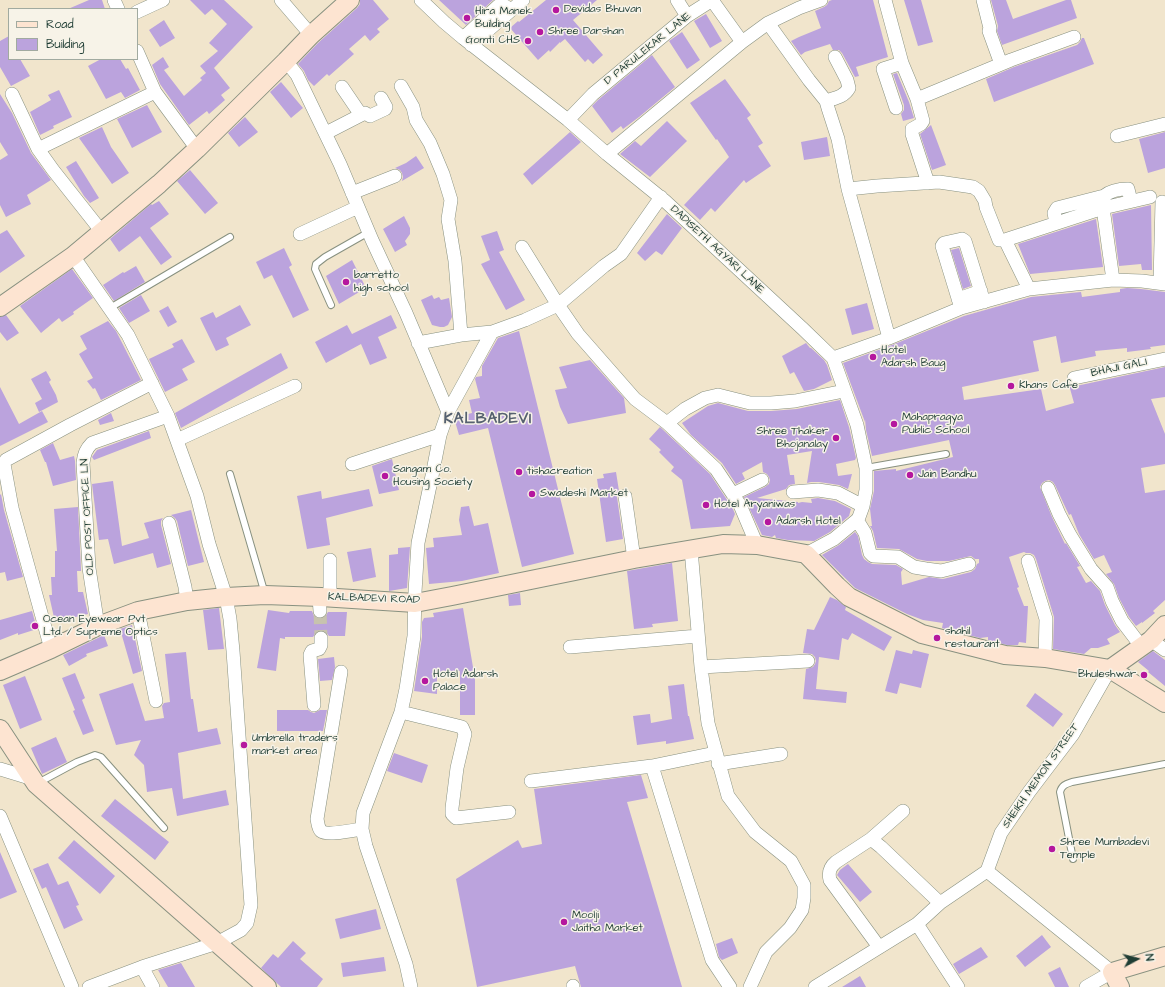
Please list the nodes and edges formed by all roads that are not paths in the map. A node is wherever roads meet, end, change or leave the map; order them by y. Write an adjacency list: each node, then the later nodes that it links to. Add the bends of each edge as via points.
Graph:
1 (163, 0): 10 (street)
2 (281, 0): 13 (street)
3 (350, 0): 13 (main road)
4 (421, 0): 15 (street, DADISETH AGYARI LANE)
5 (523, 0): 15 (street, via 511,10 505,6 498,6)
6 (678, 0): 11 (street)
7 (821, 0): 12 (street)
8 (885, 0): 20 (street)
9 (983, 0): 21 (street, via 989,31)
10 (138, 12)
11 (687, 16): 16 (street, D PARULEKAR LANE, via 709,2 714,3); 31 (street, D PARULEKAR LANE, via 593,94)
12 (768, 23): 16 (street); 28 (street)
13 (311, 35): 19 (main road)
14 (1074, 37): 21 (street)
15 (467, 41): 31 (street, DADISETH AGYARI LANE)
16 (742, 42): 37 (street)
17 (138, 53): 24 (street)
18 (836, 57): 28 (street, via 849,88 840,97)
19 (286, 61): 33 (street, via 297,75); 36 (main road)
20 (902, 63): 27 (street); 29 (street, via 882,69)
21 (1001, 64): 27 (street)
22 (342, 86): 30 (street)
23 (401, 86): 66 (street, via 413,107 416,120 430,143 451,200 448,219 455,261)
24 (155, 92): 35 (street); 36 (street)
25 (12, 94): 35 (street)
26 (381, 98): 30 (street, via 385,109 370,116 365,113)
27 (917, 99): 39 (street, via 923,121 912,129 912,134)
28 (826, 101): 40 (street, via 838,139)
29 (896, 108)
30 (361, 115): 33 (street)
31 (568, 120): 37 (street, DADISETH AGYARI LANE)
32 (1165, 124): 34 (street)
33 (326, 133): 41 (street)
34 (1117, 136)
35 (38, 149): 49 (street)
36 (198, 149): 49 (main road)
37 (607, 154): 42 (street, DADISETH AGYARI LANE)
38 (394, 176): 41 (street)
39 (928, 183): 40 (street); 53 (street, via 973,187 979,191 999,240)
40 (848, 189): 67 (street)
41 (352, 193): 46 (street)
42 (661, 197): 62 (street, via 621,254); 69 (street, DADISETH AGYARI LANE)
43 (1150, 197): 44 (street)
44 (1131, 201): 47 (street); 48 (street, via 1128,189 1107,193 1104,196 1057,208 1054,213)
45 (1162, 202): 57 (street)
46 (358, 207): 50 (street); 51 (street)
47 (1103, 208): 48 (street); 56 (street)
48 (1056, 223): 53 (street)
49 (102, 232): 55 (main road)
50 (369, 232): 61 (lane, via 316,264 315,269); 68 (street)
51 (300, 234)
52 (230, 237): 64 (lane)
53 (1005, 240): 58 (street)
54 (522, 247): 62 (street)
55 (73, 256): 63 (main road); 64 (street)
56 (1113, 280): 57 (street); 58 (street)
57 (1163, 283)
58 (1029, 289): 59 (street)
59 (983, 296): 60 (street); 60 (street, via 965,241 962,239 944,243 942,246)
60 (959, 304): 67 (street)
61 (331, 305)
62 (558, 305): 65 (street); 77 (street, via 578,334 634,399)
63 (0, 307)
64 (110, 308): 72 (street, via 128,335)
65 (492, 332): 66 (street); 75 (street)
66 (461, 335): 68 (street)
67 (889, 338): 69 (street)
68 (418, 343): 75 (street)
69 (833, 358): 74 (street, DADISETH AGYARI LANE)
70 (1165, 359): 71 (street, BHAJI GALI)
71 (1074, 378)
72 (152, 383): 76 (street); 111 (street, via 57,432 6,460 4,464 12,508)
73 (295, 386): 79 (street)
74 (844, 391): 77 (street, via 771,403 750,403 718,396 705,398); 82 (street, DADISETH AGYARI LANE, via 857,425)
75 (448, 412): 78 (street)
76 (168, 416): 79 (street); 106 (street, OLD POST OFFICE LN, via 92,443 86,449 83,470 88,568)
77 (667, 423): 87 (street, via 716,469)
78 (440, 435): 81 (street); 103 (street, via 418,543)
79 (177, 440): 100 (street, via 197,496)
80 (946, 454): 82 (lane)
81 (352, 464)
82 (866, 468): 89 (street, DADISETH AGYARI LANE)
83 (230, 474): 99 (lane)
84 (762, 480): 87 (street)
85 (1048, 488): 109 (street, via 1070,535 1091,569 1107,587 1122,620)
86 (793, 492): 89 (street, via 818,490 838,493)
87 (733, 494): 92 (street)
88 (625, 496): 95 (street)
89 (863, 506): 90 (street, DADISETH AGYARI LANE)
90 (857, 520): 94 (street, DADISETH AGYARI LANE, via 834,539); 98 (street, via 865,533 873,556 898,557 914,567 941,571)
91 (169, 523): 101 (street)
92 (757, 545): 93 (main road, KALBADEVI ROAD, via 723,544); 94 (main road, KALBADEVI ROAD)
93 (691, 549): 95 (main road, KALBADEVI ROAD); 107 (street)
94 (806, 554): 112 (main road, via 849,597 922,634 1005,655)
95 (634, 559): 103 (main road, KALBADEVI ROAD)
96 (330, 560): 102 (street)
97 (1028, 561): 112 (street, via 1046,619)
98 (970, 564)
99 (265, 595): 100 (main road, KALBADEVI ROAD); 102 (main road, KALBADEVI ROAD)
100 (226, 597): 101 (main road, KALBADEVI ROAD); 142 (street, via 233,651 251,905 247,923 241,930)
101 (188, 602): 104 (main road, KALBADEVI ROAD)
102 (323, 602): 103 (main road, KALBADEVI ROAD)
103 (415, 603): 121 (street, via 414,636)
104 (138, 612): 106 (main road, KALBADEVI ROAD); 118 (street)
105 (1165, 625): 109 (main road)
106 (98, 626): 111 (main road, KALBADEVI ROAD)
107 (698, 636): 110 (street); 114 (street)
108 (321, 638): 120 (street, via 319,649 312,651 310,655)
109 (1152, 645): 115 (main road)
110 (570, 647)
111 (51, 649): 116 (main road, KALBADEVI ROAD)
112 (1045, 658): 115 (main road)
113 (808, 661): 114 (street)
114 (701, 667): 125 (street, via 708,723)
115 (1110, 669): 119 (main road); 139 (street, SHEIKH MEMON STREET, via 1072,734 1001,833)
116 (0, 671)
117 (341, 672): 135 (street, via 317,819 322,831 328,833)
118 (156, 701)
119 (1165, 703)
120 (314, 705)
121 (401, 712): 132 (street, via 462,727 465,734 457,768 452,814 456,818); 135 (street, via 362,813)
122 (0, 715): 123 (main road)
123 (2, 731): 130 (main road)
124 (781, 754): 125 (street)
125 (717, 759): 127 (street); 154 (street, via 728,796 755,832 791,861 804,885 802,910 790,928 766,952)
126 (1165, 764): 138 (lane, via 1072,782 1062,787 1060,792)
127 (652, 766): 129 (street); 153 (street, via 712,960)
128 (0, 769): 130 (street)
129 (531, 780)
130 (35, 781): 134 (lane, via 95,755 101,757); 142 (main road)
131 (903, 811): 137 (street)
132 (509, 812)
133 (0, 816): 136 (street)
134 (164, 828)
135 (362, 829): 152 (street, via 406,964)
136 (4, 839): 148 (street)
137 (871, 839): 140 (street); 143 (street, via 832,866 829,876)
138 (1073, 860)
139 (987, 871): 140 (street); 146 (street)
140 (940, 903): 141 (street)
141 (917, 924): 143 (street); 147 (street)
142 (217, 944): 145 (street); 151 (main road)
143 (879, 946): 155 (street)
144 (1165, 956): 146 (main road)
145 (142, 967): 149 (street); 150 (street)
146 (1116, 980): 156 (street)
147 (952, 985)
148 (72, 987)
149 (89, 987)
150 (153, 987)
151 (267, 987)
152 (411, 987)
153 (730, 987)
154 (750, 987)
155 (815, 987)
156 (1086, 987)

